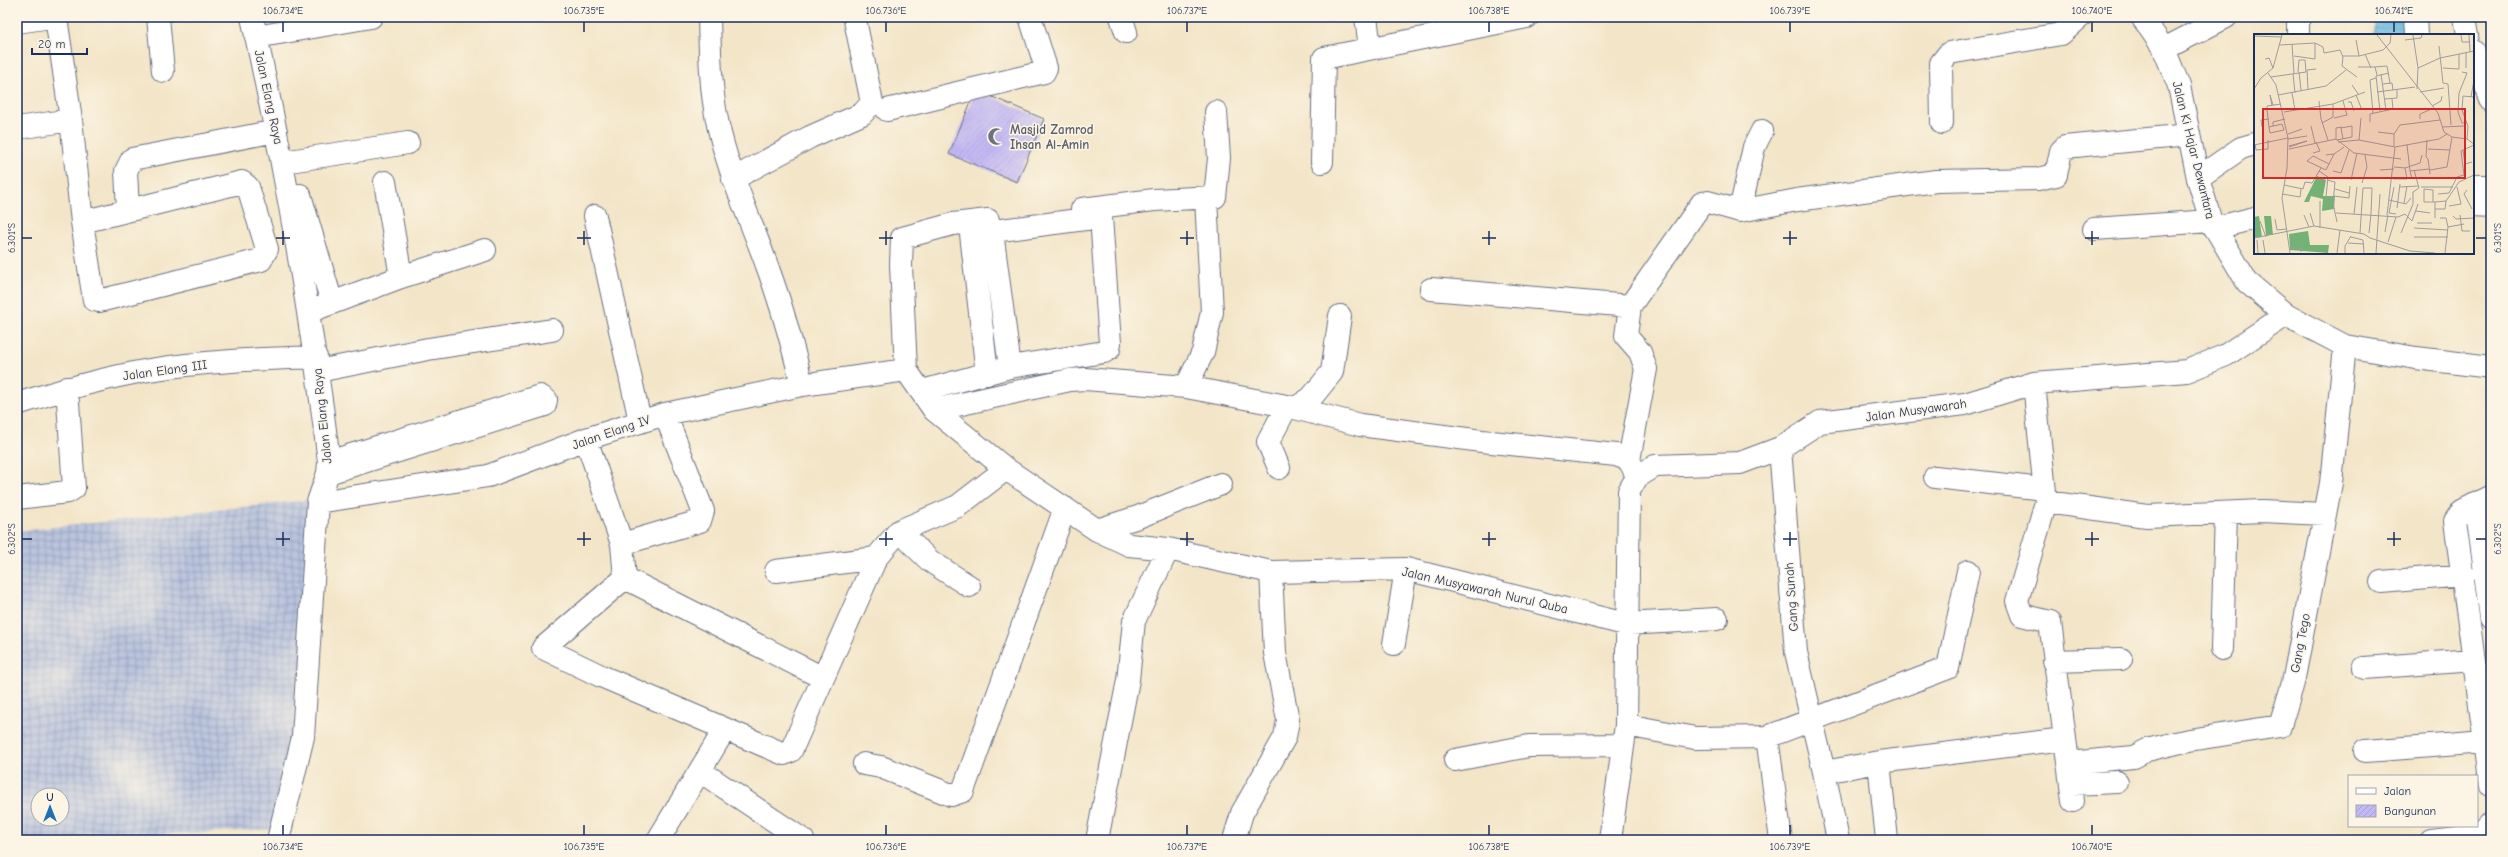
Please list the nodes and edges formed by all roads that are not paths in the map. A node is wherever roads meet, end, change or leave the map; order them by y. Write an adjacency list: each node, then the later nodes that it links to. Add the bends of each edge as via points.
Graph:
1 (51, 17): 16 (street)
2 (56, 17): 29 (street)
3 (158, 17): 25 (street)
4 (371, 17): 18 (street)
5 (709, 17): 40 (street, via 714,108)
6 (857, 17): 40 (street, via 856,26 872,103 862,114)
7 (1030, 17): 27 (street, via 1046,68 1044,72)
8 (1366, 17): 22 (street)
9 (1527, 17): 17 (street)
10 (2080, 17): 30 (street, via 2061,34 1949,53 1941,63)
11 (2142, 17): 23 (street, Jalan Ki Hajar Dewantara)
12 (2226, 17): 23 (street)
13 (2298, 17): 19 (street)
14 (2415, 17): 20 (street)
15 (2465, 17): 21 (street)
16 (17, 22)
17 (1452, 24): 22 (street)
18 (254, 27): 32 (street, Jalan Elang Raya)
19 (2298, 34)
20 (2416, 34)
21 (2468, 34)
22 (1370, 48): 38 (street, via 1324,58)
23 (2164, 49): 34 (street, Jalan Ki Hajar Dewantara, via 2179,86)
24 (2474, 53): 26 (street)
25 (163, 71)
26 (2491, 100)
27 (887, 110)
28 (1216, 112): 45 (street, via 1219,158 1216,190 1215,197)
29 (71, 120): 31 (street); 52 (street)
30 (1942, 123)
31 (17, 128)
32 (276, 130): 37 (street, Jalan Elang Raya); 48 (street, via 132,159 126,171)
33 (1762, 132): 49 (street, via 1754,147)
34 (2189, 135): 39 (street, Jalan Ki Hajar Dewantara); 49 (street, via 2066,147 2061,151 2056,175 2038,179 1936,182 1797,200)
35 (408, 143): 37 (street)
36 (2254, 144): 39 (street, via 2241,148)
37 (282, 162): 61 (street, Jalan Elang Raya)
38 (1322, 162)
39 (2198, 178): 53 (street, Jalan Ki Hajar Dewantara)
40 (733, 179): 72 (street, via 770,273 787,324)
41 (385, 182): 57 (street)
42 (2474, 186): 43 (street)
43 (2491, 186)
44 (299, 191): 59 (street)
45 (1206, 198): 69 (street, via 1154,200 952,224 902,238); 73 (street, via 1212,312 1203,352)
46 (2474, 205): 47 (street)
47 (2491, 206)
48 (128, 210): 52 (street); 52 (street, via 242,182 248,187 267,249 261,260 99,301 94,298)
49 (1740, 211): 60 (street, via 1708,202 1702,203)
50 (595, 216): 80 (street)
51 (2254, 218): 53 (street)
52 (82, 222)
53 (2213, 225): 54 (street); 62 (street, Jalan Ki Hajar Dewantara, via 2247,282)
54 (2094, 229)
55 (992, 232): 67 (street); 67 (street, via 1101,217 1109,349 1104,352); 70 (street, via 971,234)
56 (485, 250): 57 (street)
57 (401, 277): 59 (street)
58 (1431, 289): 60 (street)
59 (332, 303): 61 (street)
60 (1630, 306): 85 (street, via 1626,336 1640,352 1646,369)
61 (308, 312): 66 (street, Jalan Elang Raya)
62 (2286, 315): 65 (street, Jalan Ki Hajar Dewantara); 71 (street, Jalan Musyawarah, via 2226,355 2187,371)
63 (1340, 316): 77 (street, via 1332,372 1311,398)
64 (552, 330): 66 (street, Jalan Elang III)
65 (2345, 346): 68 (street, Jalan Ki Hajar Dewantara); 95 (street, Gang Tego, via 2331,482)
66 (317, 364): 74 (street, Jalan Elang III, via 220,362 150,370); 83 (street, Jalan Elang Raya)
67 (1010, 367): 70 (street)
68 (2491, 367)
69 (906, 370): 72 (street, Jalan Elang IV); 75 (street, Jalan Musyawarah Nurul Quba)
70 (987, 374): 75 (street)
71 (2034, 383): 82 (street, Jalan Musyawarah, via 1965,404 1820,422); 89 (street)
72 (802, 385): 79 (street, Jalan Elang IV)
73 (1186, 387): 77 (street); 78 (street, via 1078,379)
74 (67, 388): 76 (street, Jalan Elang III); 90 (street, via 74,488 68,492)
75 (922, 391): 78 (street, Jalan Musyawarah Nurul Quba)
76 (17, 404)
77 (1292, 407): 84 (street, via 1268,442); 85 (street, via 1360,425 1616,455)
78 (934, 410): 86 (street, Jalan Musyawarah Nurul Quba)
79 (665, 414): 80 (street, Jalan Elang IV); 98 (street, via 703,511 702,518 700,521)
80 (640, 421): 81 (street, Jalan Elang IV)
81 (586, 439): 92 (street, Jalan Elang IV, via 488,476); 98 (street)
82 (1780, 448): 85 (street, Jalan Musyawarah, via 1740,463); 119 (street, Gang Sunah, via 1796,652)
83 (328, 467): 83 (street, via 540,396 546,400 546,405); 92 (street, Jalan Elang Raya)
84 (1279, 468)
85 (1633, 468): 111 (street, via 1629,491)
86 (1006, 469): 93 (street, Jalan Musyawarah Nurul Quba); 97 (street, via 958,506)
87 (1935, 477): 89 (street)
88 (1222, 484): 96 (street, via 1138,518)
89 (2045, 496): 94 (street, via 2147,516); 116 (street, via 2017,601 2022,614 2050,622)
90 (17, 498)
91 (2484, 500): 105 (street, via 2462,511 2455,520); 109 (street)
92 (318, 502): 135 (street, Jalan Elang Raya, via 303,737)
93 (1065, 508): 96 (street, Jalan Musyawarah Nurul Quba); 128 (street, via 963,791 951,795 881,767)
94 (2226, 513): 95 (street, via 2262,511); 113 (street)
95 (2324, 514): 132 (street, Gang Tego, via 2292,683 2280,726 2189,740 2147,750)
96 (1097, 530): 99 (street, Jalan Musyawarah Nurul Quba, via 1134,546)
97 (900, 531): 100 (street); 108 (street, via 930,561)
98 (622, 544): 106 (street)
99 (1168, 549): 104 (street, Jalan Musyawarah Nurul Quba); 138 (street, via 1134,622 1128,680)
100 (876, 558): 102 (street); 118 (street)
101 (1406, 569): 104 (street, Jalan Musyawarah Nurul Quba); 111 (street, Jalan Musyawarah Nurul Quba); 112 (street)
102 (776, 571)
103 (1968, 571): 119 (street, via 1948,668)
104 (1271, 572): 139 (street, via 1275,653 1288,725 1285,737 1242,813)
105 (2464, 575): 107 (street); 115 (street)
106 (625, 578): 118 (street); 120 (street, via 543,648)
107 (2381, 582)
108 (969, 586)
109 (2490, 604)
110 (1717, 619): 111 (street, Jalan Musyawarah Nurul Quba)
111 (1625, 624): 121 (street)
112 (1394, 644)
113 (2222, 650)
114 (2121, 659): 116 (street)
115 (2474, 660): 117 (street); 124 (street)
116 (2054, 661): 123 (street)
117 (2364, 668)
118 (823, 678): 120 (street, via 791,751 784,754)
119 (1812, 720): 122 (street); 130 (street, Gang Sunah)
120 (725, 729): 129 (street)
121 (1624, 735): 122 (street, via 1695,738); 126 (street, via 1529,746); 140 (street)
122 (1767, 737): 141 (street)
123 (2064, 739): 127 (street); 132 (street)
124 (2485, 742): 125 (street); 133 (street)
125 (2365, 751)
126 (1455, 760)
127 (1878, 762): 130 (street); 143 (street)
128 (864, 764)
129 (700, 771): 136 (street); 137 (street)
130 (1824, 772): 142 (street, Gang Sunah)
131 (2117, 782): 132 (street)
132 (2071, 783)
133 (2491, 786)
134 (2491, 824): 144 (street, via 2482,834)
135 (278, 840)
136 (658, 840)
137 (803, 840)
138 (1097, 840)
139 (1234, 840)
140 (1610, 840)
141 (1781, 840)
142 (1838, 840)
143 (1887, 840)
144 (2431, 840)

